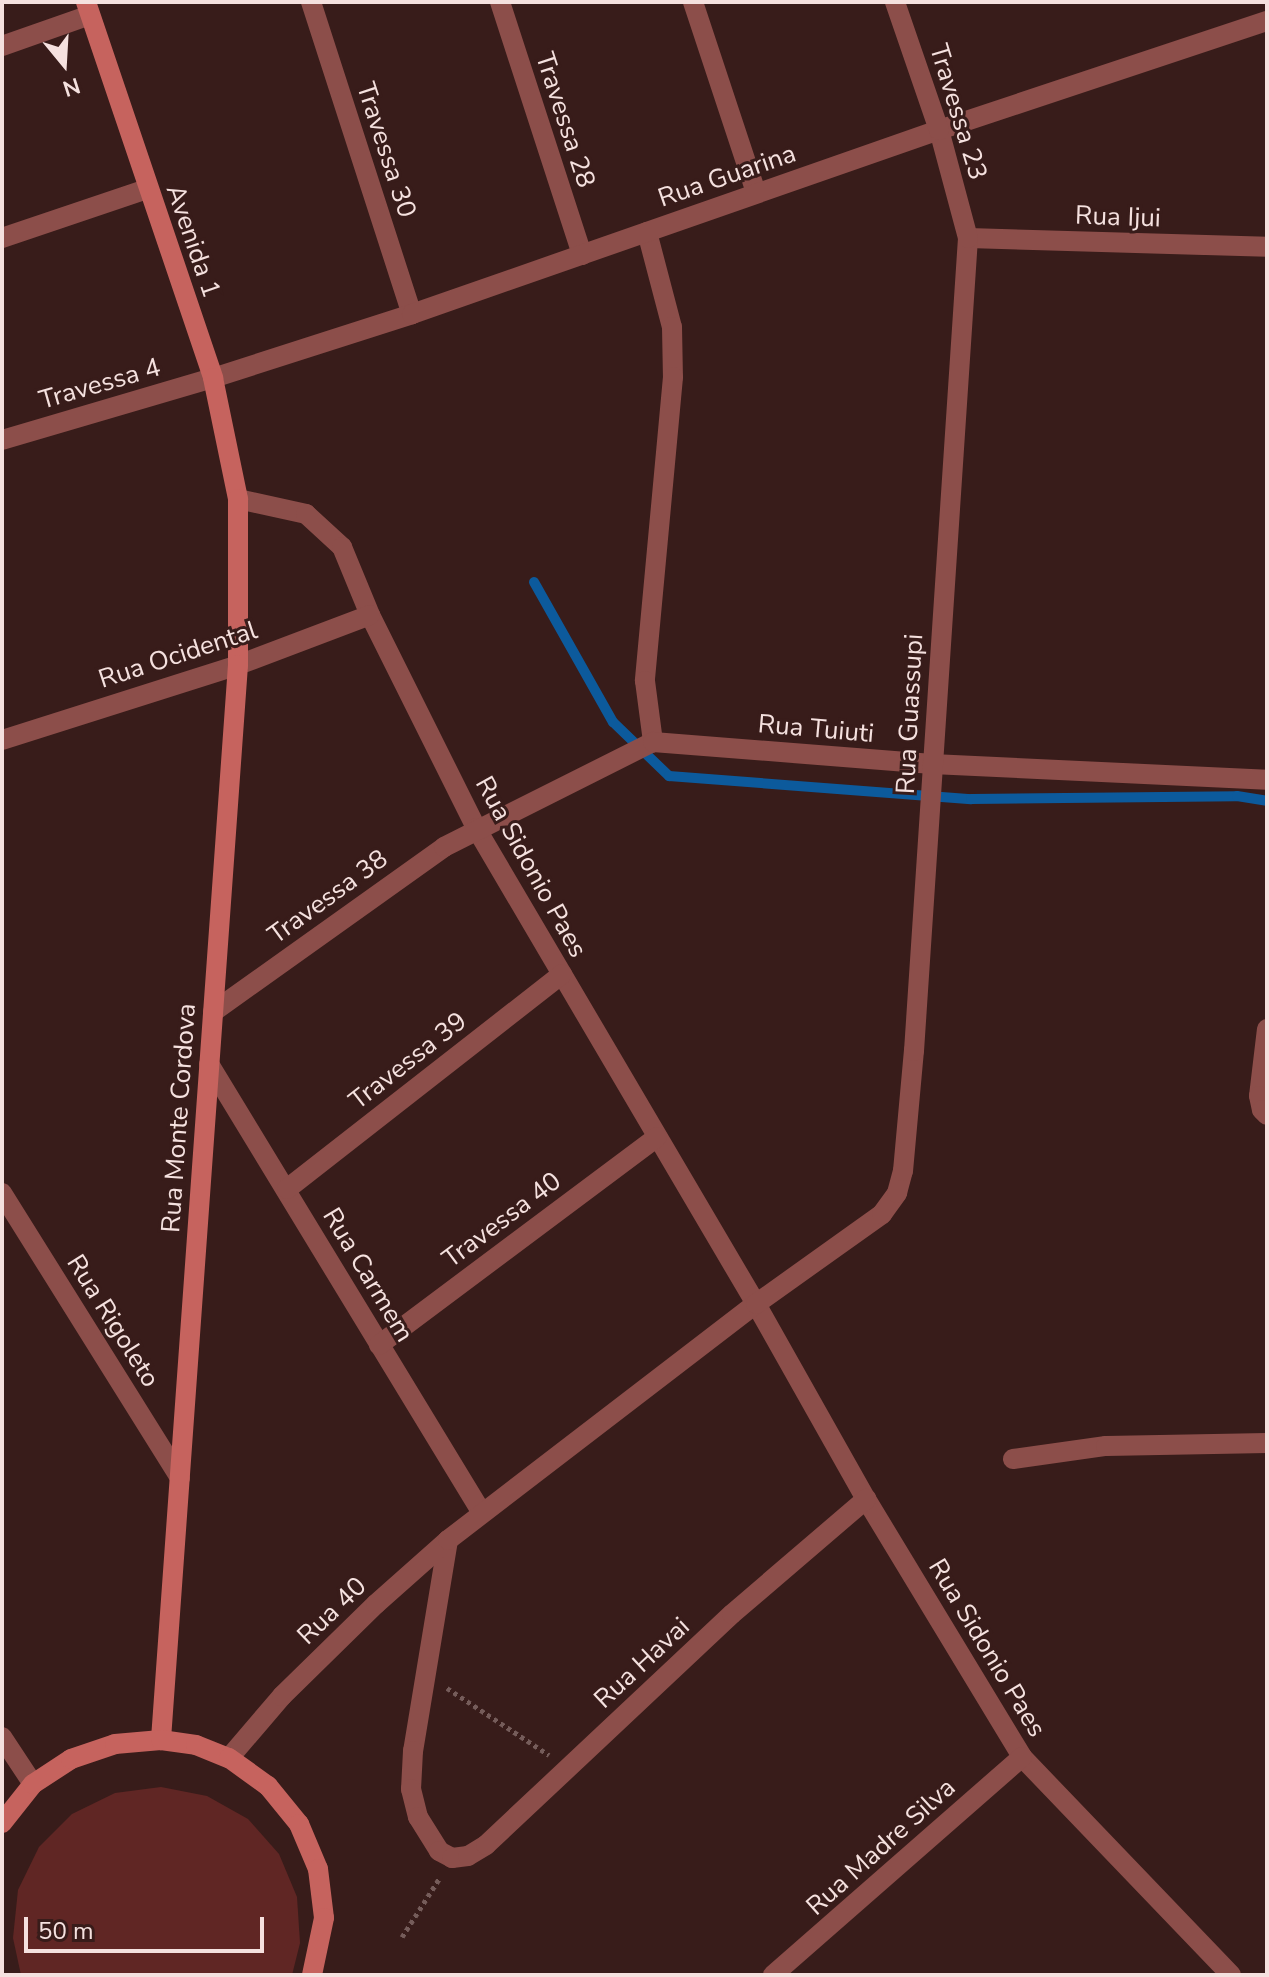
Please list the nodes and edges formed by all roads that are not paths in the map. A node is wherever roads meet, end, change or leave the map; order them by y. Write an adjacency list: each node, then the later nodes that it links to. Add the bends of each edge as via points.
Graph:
1 (311, 2): 16 (street, Travessa 30)
2 (500, 2): 15 (street, Travessa 28)
3 (693, 2): 10 (street)
4 (895, 2): 8 (street, Travessa 23)
5 (88, 8): 7 (street); 9 (street, Avenida 1)
6 (1267, 21): 8 (street, Rua Guarina)
7 (2, 46)
8 (939, 130): 10 (street, Rua Guarina); 13 (street, Travessa 23)
9 (147, 189): 12 (street); 17 (street, Avenida 1)
10 (756, 193): 11 (street, Rua Guarina)
11 (647, 232): 15 (street); 23 (street, Rua Guarina, via 672,327 673,377 645,681)
12 (2, 238)
13 (968, 238): 14 (street, Rua Ijui); 24 (street, Rua Guassupi)
14 (1267, 247)
15 (582, 255): 16 (street)
16 (412, 314): 17 (street)
17 (213, 378): 18 (street, Travessa 4); 19 (street, Avenida 1)
18 (2, 440)
19 (238, 499): 20 (street, Rua Sidonio Paes, via 306,514 326,529 342,547); 21 (street, Rua Monte Cordova)
20 (370, 615): 21 (street, Rua Ocidental); 26 (street, Rua Sidonio Paes)
21 (238, 665): 22 (street, Rua Ocidental); 28 (street, Rua Monte Cordova)
22 (2, 740)
23 (648, 744): 24 (street, Rua Tuiuti); 26 (street, Rua Tuiuti)
24 (932, 764): 25 (street, Rua Tuiuti); 35 (street, Rua Guassupi, via 914,1051 897,1193 882,1214)
25 (1267, 780)
26 (476, 828): 27 (street, Rua Sidonio Paes); 28 (street, Travessa 38)
27 (562, 974): 32 (street, Rua Sidonio Paes); 33 (street, Travessa 39)
28 (213, 1012): 30 (street, Rua Monte Cordova)
29 (1267, 1029): 31 (street, via 1259,1096)
30 (209, 1064): 33 (street, Rua Carmem); 39 (street, Rua Monte Cordova)
31 (1264, 1113)
32 (657, 1137): 35 (street, Rua Sidonio Paes); 36 (street, Travessa 40)
33 (287, 1189): 36 (street, Rua Carmem)
34 (2, 1193): 39 (street, Rua Rigoleto)
35 (756, 1304): 40 (street, Rua Sidonio Paes); 41 (street)
36 (379, 1345): 41 (street, Rua Carmem)
37 (1267, 1443): 38 (street, via 1106,1446)
38 (1013, 1459)
39 (180, 1478): 44 (street, Rua Monte Cordova)
40 (866, 1499): 42 (street, Rua Havai, via 732,1614 486,1845 452,1858 439,1851 418,1817 411,1789); 45 (street, Rua Sidonio Paes)
41 (482, 1513): 42 (street, Rua 40)
42 (448, 1540): 46 (street, Rua 40, via 282,1696)
43 (2, 1737): 47 (street)
44 (161, 1740): 46 (street, via 196,1745); 47 (street, via 71,1759)
45 (1022, 1757): 50 (street, Rua Madre Silva); 51 (street, Rua Sidonio Paes)
46 (229, 1758): 49 (street, via 268,1786 299,1824 318,1869 324,1918)
47 (33, 1784): 48 (street)
48 (2, 1823)
49 (312, 1975)
50 (773, 1975)
51 (1231, 1975)

